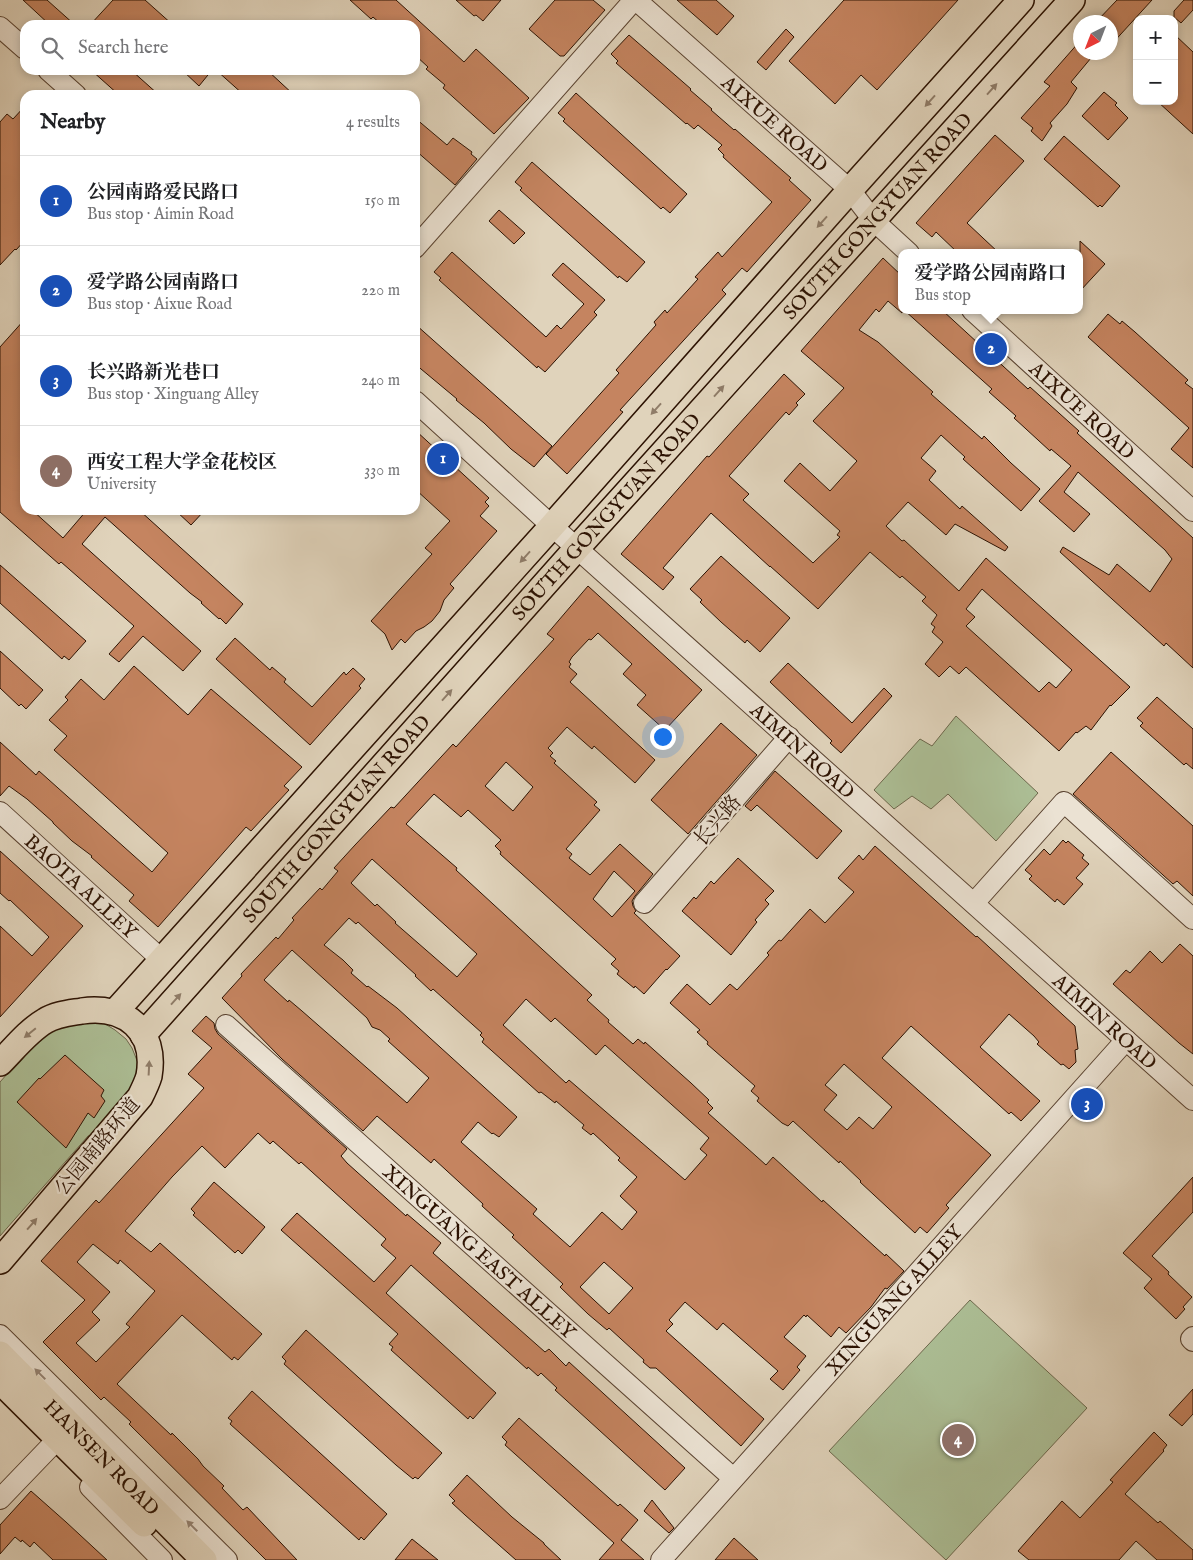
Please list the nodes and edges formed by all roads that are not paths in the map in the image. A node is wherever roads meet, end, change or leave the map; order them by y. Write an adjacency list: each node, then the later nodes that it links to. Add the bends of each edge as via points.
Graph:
1 (635, 0): 8 (street, AIXUE ROAD); 10 (street)
2 (1021, 0): 8 (main road, SOUTH GONGYUAN ROAD, one-way to 8)
3 (1072, 0): 9 (main road, SOUTH GONGYUAN ROAD, one-way to 3)
4 (3, 36): 5 (street)
5 (20, 46)
6 (54, 75): 7 (street)
7 (70, 90)
8 (850, 190): 9 (street, AIXUE ROAD); 15 (main road, SOUTH GONGYUAN ROAD, one-way to 15)
9 (873, 220): 11 (street, AIXUE ROAD); 16 (main road, SOUTH GONGYUAN ROAD, one-way to 9)
10 (420, 242)
11 (904, 249)
12 (976, 314): 14 (street, AIXUE ROAD)
13 (420, 406): 15 (street, AIMIN ROAD)
14 (1193, 511)
15 (552, 526): 16 (street, AIMIN ROAD); 22 (main road, SOUTH GONGYUAN ROAD, one-way to 22)
16 (577, 548): 17 (street, AIMIN ROAD); 25 (main road, SOUTH GONGYUAN ROAD, one-way to 16)
17 (789, 738): 19 (street, 长兴路); 20 (street, AIMIN ROAD)
18 (0, 812): 22 (street, BAOTA ALLEY)
19 (644, 904)
20 (974, 904): 21 (street, via 1064,802); 26 (street, AIMIN ROAD)
21 (1193, 919)
22 (162, 960): 23 (main road, SOUTH GONGYUAN ROAD)
23 (115, 1012): 25 (main road, via 132,1020); 27 (main road, one-way to 27, via 95,1009 46,1020)
24 (226, 1024): 35 (street, XINGUANG EAST ALLEY)
25 (144, 1035): 29 (main road, 公园南路环道, one-way to 25, via 140,1098 149,1076 150,1052)
26 (1126, 1040): 28 (street, AIMIN ROAD); 35 (street, XINGUANG ALLEY)
27 (0, 1063)
28 (1193, 1100)
29 (0, 1261)
30 (0, 1335): 40 (street, one-way to 30)
31 (0, 1354): 39 (main road, HANSEN ROAD)
32 (0, 1381): 38 (main road, HANSEN ROAD)
33 (0, 1397): 34 (street)
34 (50, 1447): 36 (street); 37 (street)
35 (733, 1478): 41 (street, XINGUANG ALLEY)
36 (0, 1500)
37 (162, 1560)
38 (180, 1560)
39 (204, 1560)
40 (227, 1560)
41 (661, 1560)

